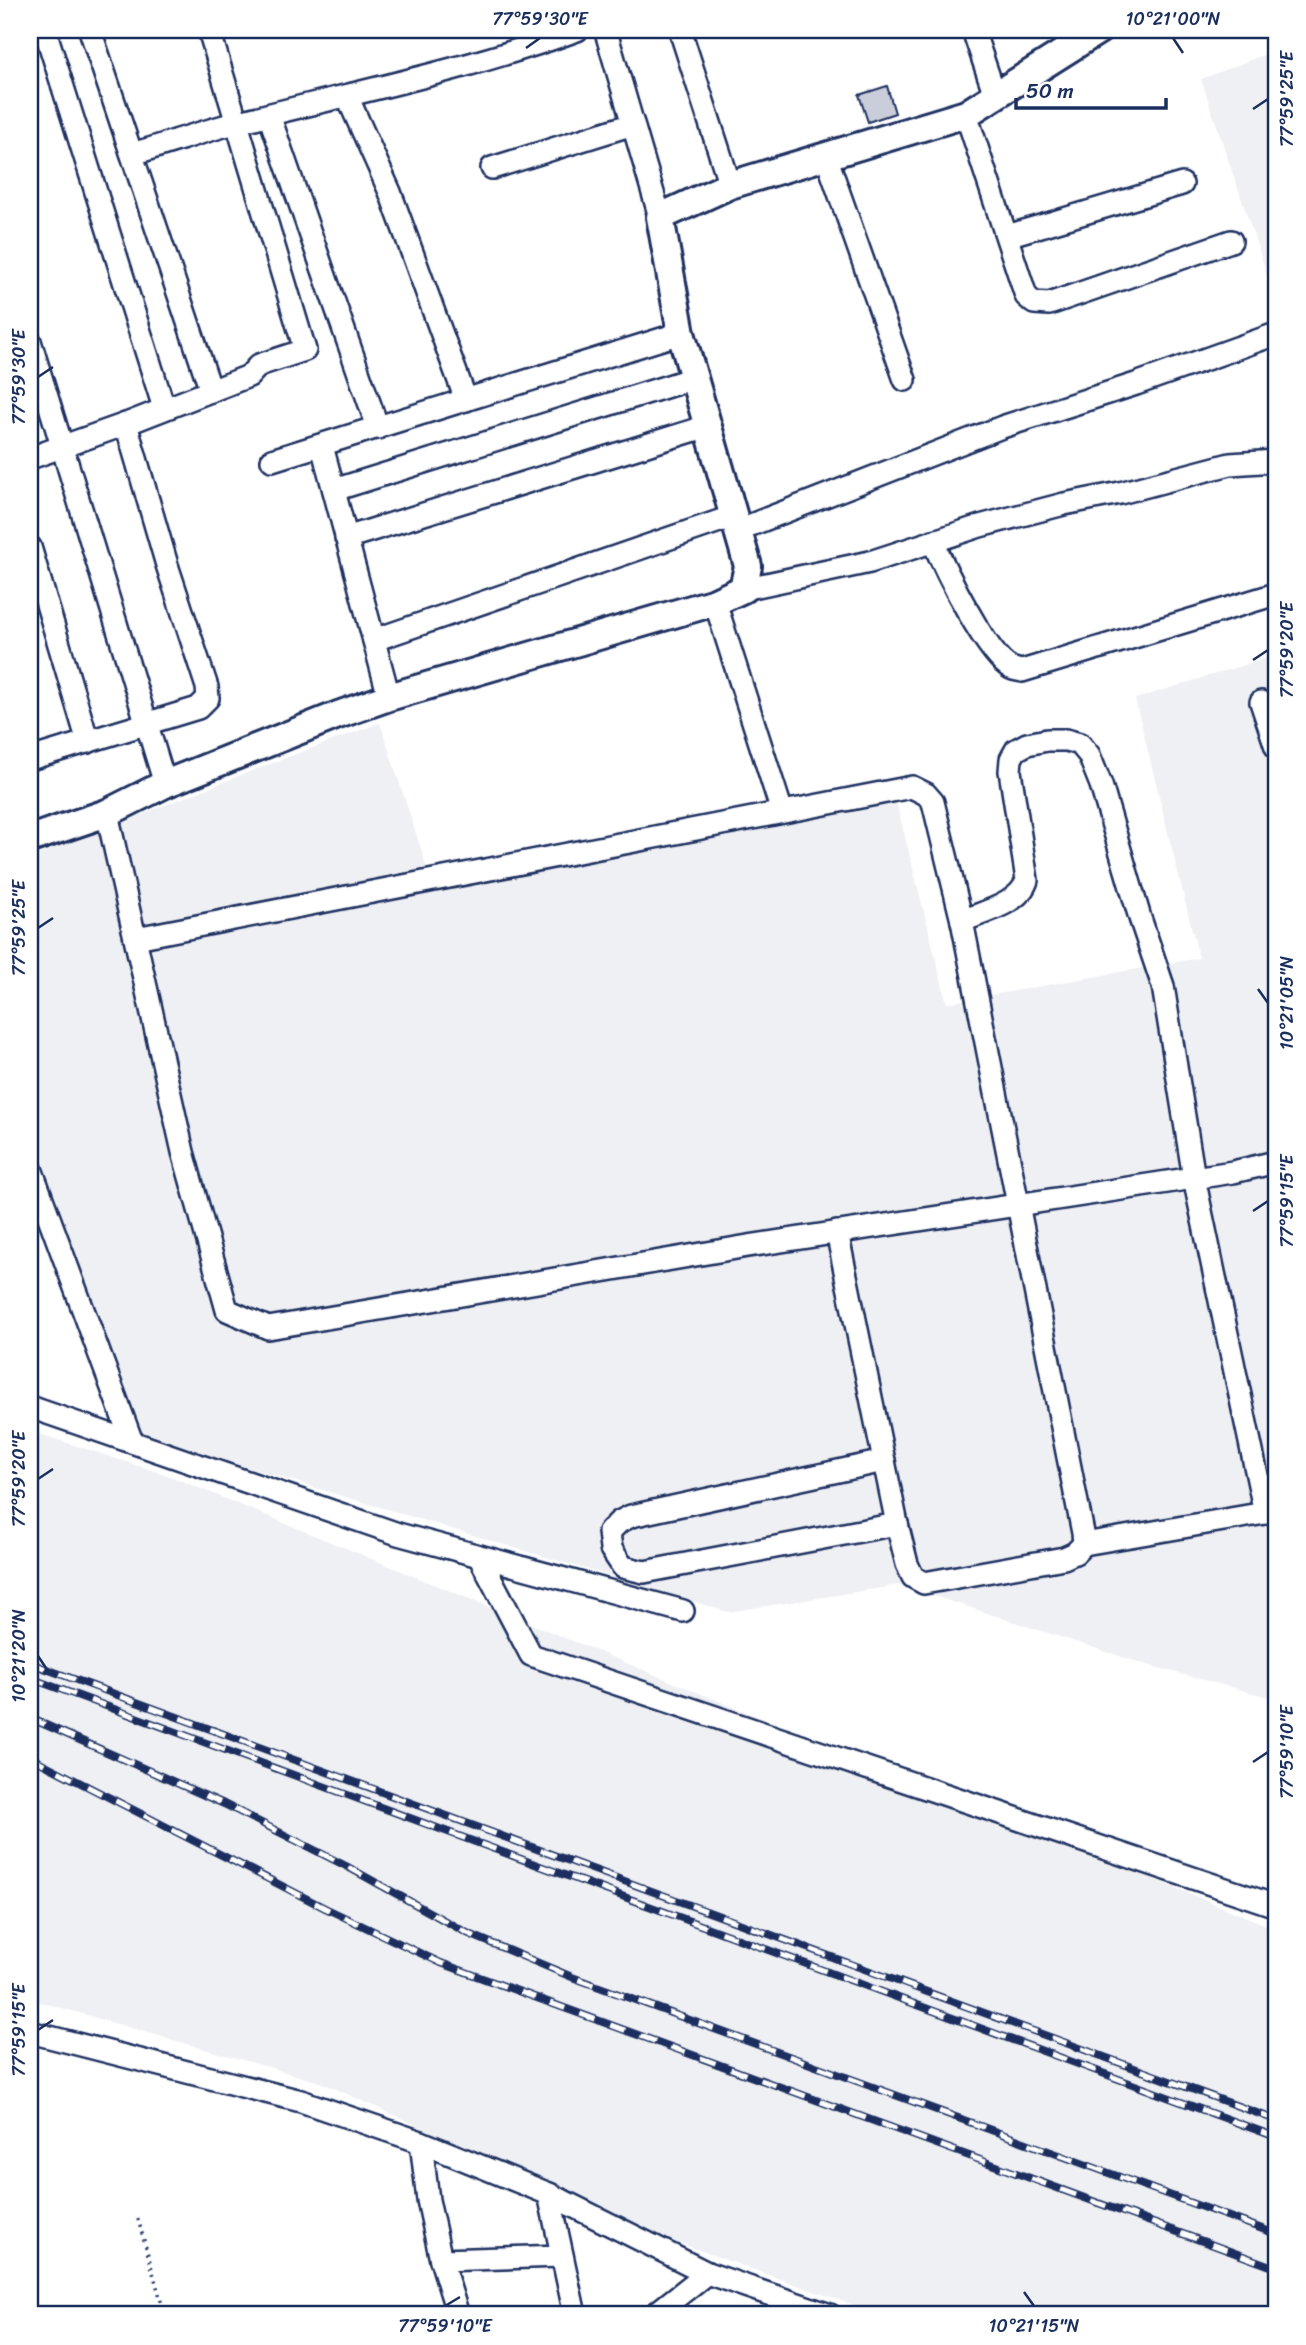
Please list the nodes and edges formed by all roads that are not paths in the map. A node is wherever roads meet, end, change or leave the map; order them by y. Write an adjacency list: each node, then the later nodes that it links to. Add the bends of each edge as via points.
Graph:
1 (46, 30): 30 (street)
2 (90, 30): 15 (street)
3 (209, 30): 13 (street)
4 (578, 30): 10 (street)
5 (604, 30): 14 (street)
6 (680, 30): 19 (street)
7 (973, 30): 9 (street)
8 (1099, 30): 9 (street)
9 (995, 95): 11 (street)
10 (348, 96): 12 (street); 29 (street, via 390,192)
11 (966, 114): 16 (street); 21 (street)
12 (269, 115): 13 (street); 33 (street)
13 (237, 122): 15 (street); 28 (street, via 305,350 259,365 249,376)
14 (633, 124): 17 (street); 20 (street)
15 (132, 155): 28 (street)
16 (826, 156): 19 (street); 27 (street)
17 (492, 168)
18 (1182, 184): 21 (street)
19 (730, 185): 20 (street)
20 (660, 217): 23 (street)
21 (1007, 236): 22 (street, via 1026,296 1034,303 1049,304)
22 (1231, 242)
23 (681, 333): 26 (street); 29 (street)
24 (1276, 334): 40 (street)
25 (30, 341): 35 (street)
26 (694, 378): 32 (street); 39 (street)
27 (905, 380)
28 (211, 391): 30 (street)
29 (467, 400): 33 (street)
30 (164, 408): 31 (street)
31 (126, 424): 35 (street); 50 (street, via 208,698 198,708)
32 (708, 426): 40 (street); 41 (street)
33 (378, 428): 34 (street)
34 (322, 446): 37 (street); 39 (street)
35 (63, 447): 36 (street); 50 (street)
36 (30, 458)
37 (272, 460)
38 (1276, 461): 42 (street, via 1230,464)
39 (334, 490): 41 (street)
40 (736, 523): 44 (street, via 748,566); 47 (street)
41 (346, 538): 47 (street)
42 (933, 541): 44 (street, via 870,562); 45 (street, via 948,577 998,657 1022,671)
43 (30, 547): 51 (street)
44 (743, 589): 46 (street)
45 (1276, 594)
46 (715, 602): 48 (street); 55 (street)
47 (374, 640): 48 (street)
48 (389, 697): 54 (street)
49 (1261, 702): 52 (street)
50 (147, 724): 51 (street); 54 (street)
51 (88, 741): 53 (street)
52 (1276, 747)
53 (30, 760)
54 (165, 784): 56 (street)
55 (782, 812): 58 (street, via 912,787 926,794 933,802); 59 (street)
56 (107, 813): 57 (street); 59 (street)
57 (30, 838)
58 (962, 921): 62 (street, via 1017,897 1025,887 1010,771 1016,750 1047,740 1080,744 1089,755 1107,802 1163,986); 63 (street)
59 (136, 939): 64 (street, via 183,1152 227,1310 268,1328)
60 (1276, 1162): 62 (street)
61 (30, 1166): 66 (street)
62 (1194, 1178): 63 (street); 68 (street)
63 (1018, 1205): 64 (street); 70 (street)
64 (837, 1232): 67 (street)
65 (30, 1406): 66 (street)
66 (132, 1442): 71 (street, via 398,1534)
67 (884, 1461): 69 (street); 69 (street, via 631,1516 609,1532 611,1549 624,1567 644,1572)
68 (1271, 1512): 70 (street)
69 (897, 1524): 70 (street, via 907,1564 913,1577 923,1583 1064,1558)
70 (1084, 1544)
71 (479, 1556): 72 (street); 73 (street, via 531,1655)
72 (683, 1611)
73 (1276, 1906)
74 (30, 2032): 75 (street, via 301,2101)
75 (421, 2141): 76 (street); 78 (street)
76 (549, 2194): 77 (street); 79 (street)
77 (562, 2256): 78 (street); 81 (street)
78 (441, 2260): 80 (street)
79 (707, 2273): 82 (street); 83 (street)
80 (458, 2315)
81 (575, 2315)
82 (653, 2315)
83 (830, 2315)

